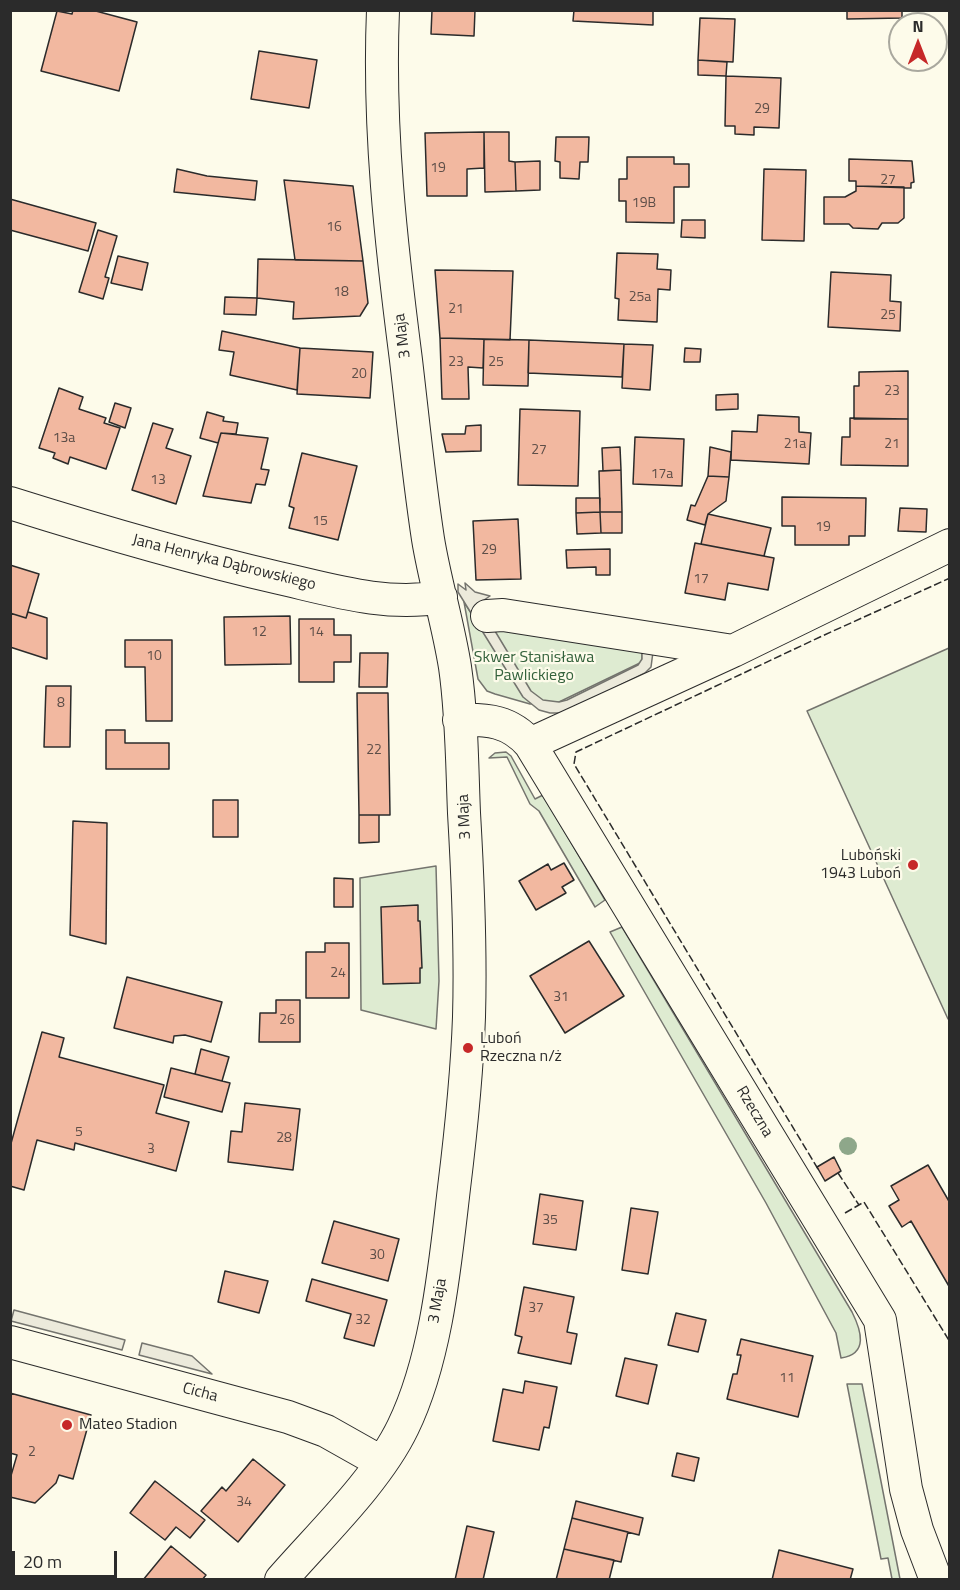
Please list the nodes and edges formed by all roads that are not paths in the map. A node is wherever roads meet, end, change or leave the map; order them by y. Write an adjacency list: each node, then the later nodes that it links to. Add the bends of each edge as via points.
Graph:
1 (383, 10): 4 (street, 3 Maja, via 382,105 392,252 423,504)
2 (10, 503): 4 (street, Jana Henryka Dąbrowskiego, via 199,559 341,592 392,600)
3 (950, 545): 6 (street)
4 (441, 597): 7 (street, 3 Maja, via 455,667)
5 (487, 616): 6 (street, via 503,615)
6 (733, 651): 8 (street)
7 (459, 720): 8 (street, Rzeczna, via 505,724); 10 (street, 3 Maja, via 469,982 462,1122 432,1335 411,1407)
8 (530, 744): 12 (street, Rzeczna, via 880,1320 906,1489)
9 (10, 1342): 10 (street, Cicha, via 288,1416 326,1431)
10 (381, 1462): 11 (street, 3 Maja)
11 (281, 1580)
12 (936, 1580)

